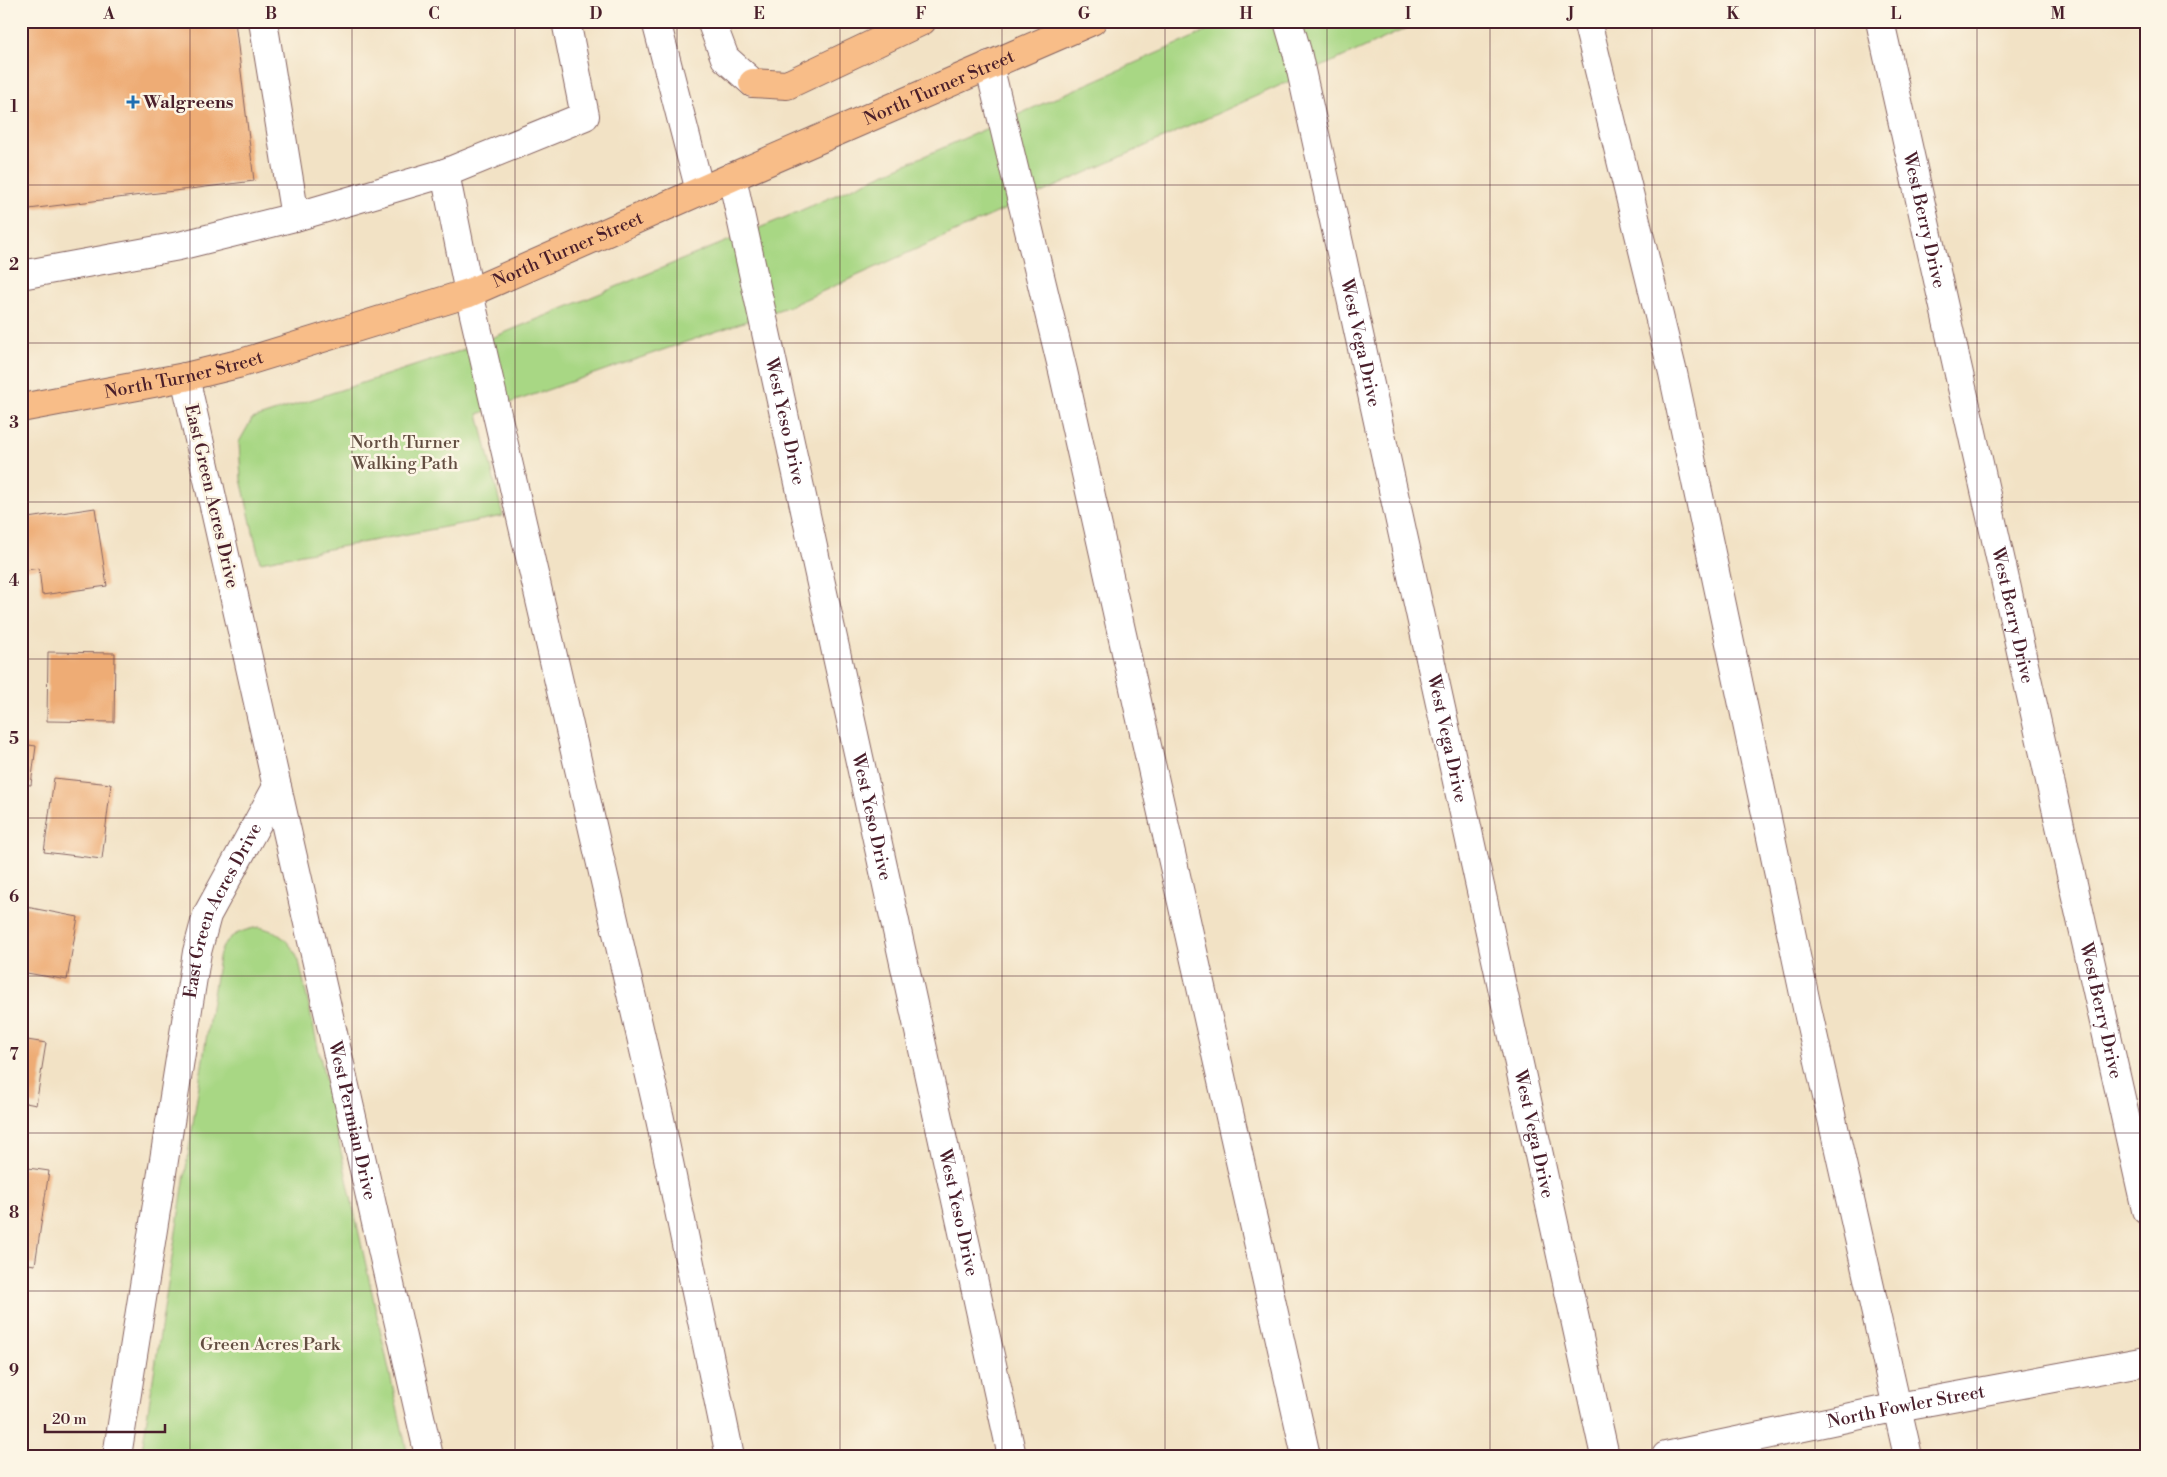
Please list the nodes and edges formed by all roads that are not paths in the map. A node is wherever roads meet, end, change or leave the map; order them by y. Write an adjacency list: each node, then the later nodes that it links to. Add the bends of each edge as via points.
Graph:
1 (263, 21): 15 (street)
2 (566, 21): 12 (street, via 585,116)
3 (656, 21): 14 (street)
4 (711, 21): 11 (street, via 725,58)
5 (922, 21): 11 (main road, via 787,85)
6 (1288, 21): 29 (street, West Vega Drive)
7 (1587, 21): 23 (street, via 1673,373 1807,1008)
8 (1880, 21): 21 (street, West Berry Drive)
9 (1084, 22): 10 (main road, North Turner Street)
10 (989, 65): 13 (main road, North Turner Street); 28 (street, via 1063,371)
11 (753, 83)
12 (445, 173): 15 (street); 17 (street)
13 (732, 177): 14 (main road, North Turner Street); 27 (street, West Yeso Drive)
14 (700, 191): 17 (main road, North Turner Street)
15 (295, 217): 16 (street, via 179,246)
16 (21, 275)
17 (470, 293): 18 (main road, North Turner Street, via 238,364); 26 (street, via 660,1119)
18 (185, 377): 19 (main road, North Turner Street); 20 (street, East Green Acres Drive)
19 (21, 408)
20 (277, 787): 24 (street, East Green Acres Drive, via 207,915 196,952); 25 (street, West Permian Drive)
21 (2146, 1210)
22 (2146, 1361): 23 (street, North Fowler Street)
23 (1898, 1407): 30 (street, North Fowler Street); 31 (street)
24 (117, 1456)
25 (429, 1456)
26 (730, 1456)
27 (1012, 1456)
28 (1306, 1456)
29 (1605, 1456)
30 (1666, 1456)
31 (1908, 1456)

